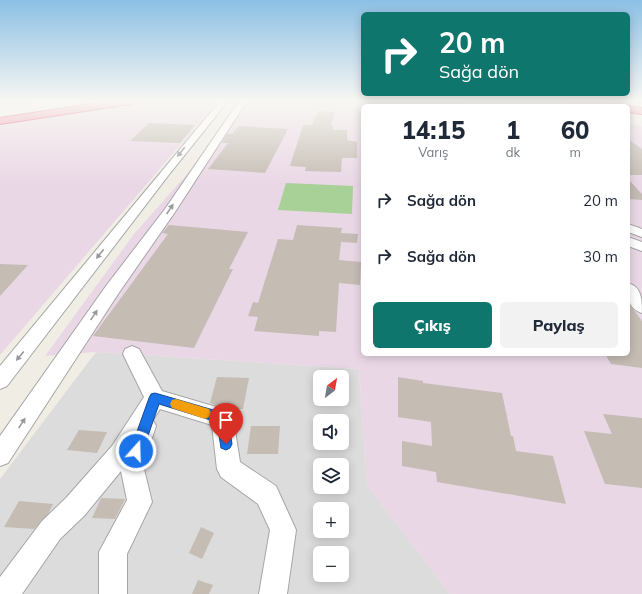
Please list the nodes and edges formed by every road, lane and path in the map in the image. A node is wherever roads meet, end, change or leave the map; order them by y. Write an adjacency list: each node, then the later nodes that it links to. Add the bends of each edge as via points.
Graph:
1 (201, 129): 10 (street, one-way to 10)
2 (225, 129): 12 (street, one-way to 2)
3 (630, 229): 4 (street)
4 (642, 233)
5 (630, 243): 6 (street)
6 (642, 247)
7 (630, 291): 8 (street)
8 (642, 306)
9 (132, 354): 11 (street)
10 (0, 380)
11 (155, 398): 13 (street, via 120,454 75,507 51,530); 14 (street, via 131,465 140,502 113,552); 15 (street, via 222,418 229,470 267,495 283,530)
12 (0, 455)
13 (5, 594)
14 (114, 594)
15 (273, 594)

